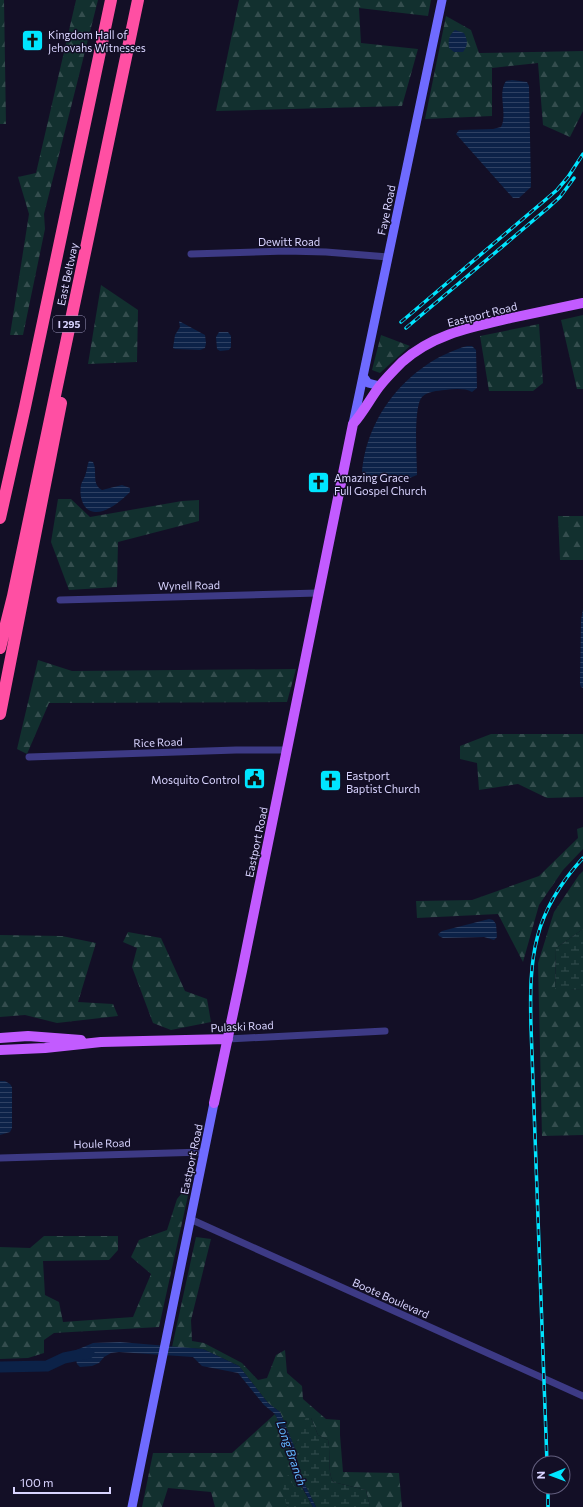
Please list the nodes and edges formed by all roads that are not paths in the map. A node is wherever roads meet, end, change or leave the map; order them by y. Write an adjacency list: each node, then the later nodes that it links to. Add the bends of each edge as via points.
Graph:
1 (111, 0): 11 (highway, East Beltway / I 295)
2 (138, 0): 4 (highway, East Beltway / I 295)
3 (442, 0): 6 (street, Faye Road)
4 (93, 210): 14 (highway, East Beltway / I 295); 15 (highway, via 60,411)
5 (191, 254): 6 (street, Dewitt Road, via 286,251)
6 (388, 257): 8 (street, Faye Road)
7 (583, 303): 9 (main road, Eastport Road, via 447,334 415,352)
8 (363, 376): 9 (street, via 368,383); 10 (street, Faye Road)
9 (380, 386): 10 (main road, Eastport Road)
10 (353, 424): 12 (main road, Eastport Road)
11 (0, 518)
12 (318, 593): 13 (street, Wynell Road); 16 (main road, Eastport Road)
13 (60, 600)
14 (0, 648)
15 (0, 714)
16 (287, 750): 17 (street, Rice Road); 20 (main road, Eastport Road)
17 (29, 757)
18 (384, 1031): 20 (street, Pulaski Road)
19 (0, 1038): 21 (main road, Pulaski Road, via 28,1036)
20 (228, 1039): 21 (main road, Pulaski Road); 23 (main road, Eastport Road)
21 (101, 1042): 22 (main road, Pulaski Road)
22 (0, 1050)
23 (214, 1103): 24 (street, Eastport Road)
24 (204, 1152): 25 (street, Houle Road); 26 (street, Eastport Road)
25 (0, 1158)
26 (190, 1219): 27 (street, Boote Boulevard); 28 (street, Eastport Road)
27 (583, 1396)
28 (132, 1507)

